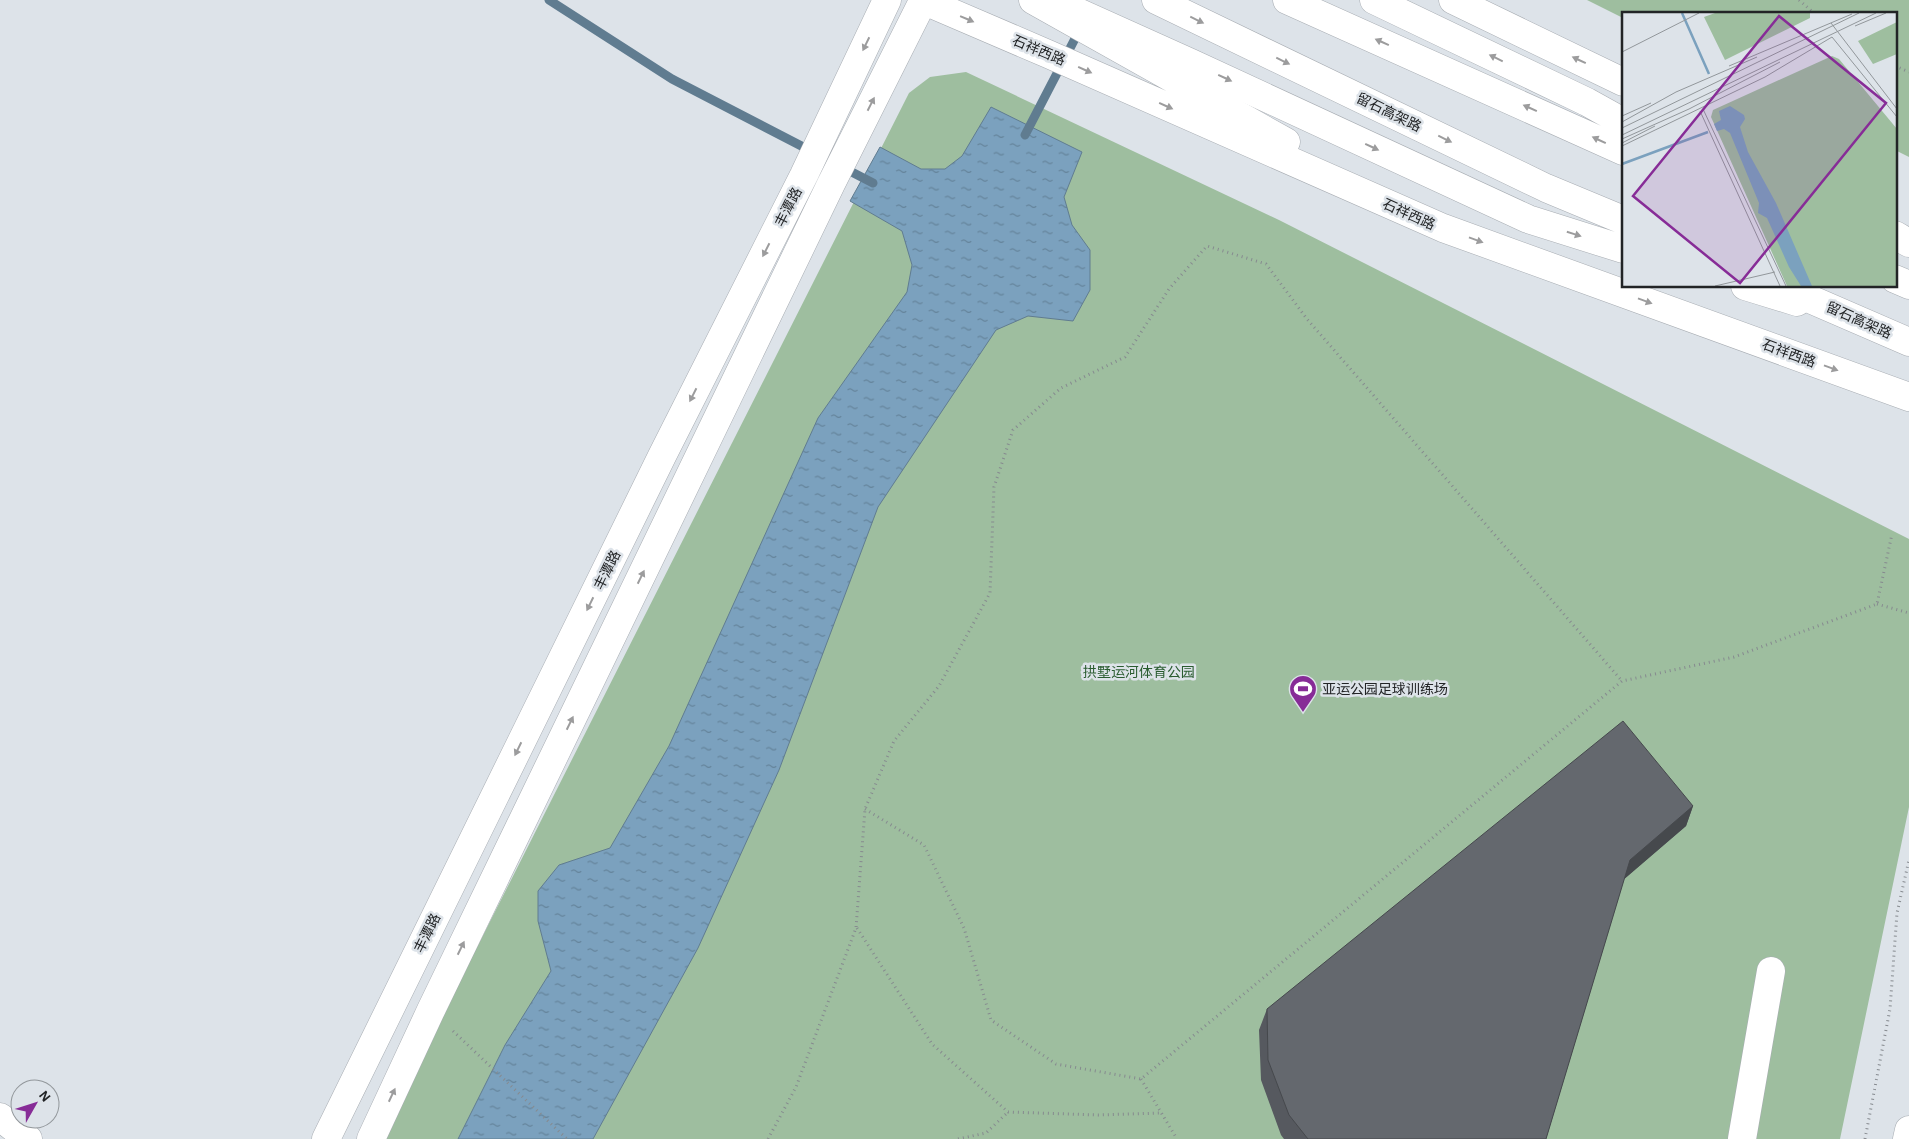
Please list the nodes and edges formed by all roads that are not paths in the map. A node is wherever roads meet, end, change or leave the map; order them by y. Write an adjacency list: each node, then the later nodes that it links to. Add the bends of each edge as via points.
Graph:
1 (887, 0): 29 (main road, 丰潭路, one-way to 29, via 804,175)
2 (922, 0): 14 (main road, 石祥西路, one-way to 14); 30 (main road, 丰潭路, one-way to 2)
3 (1033, 0): 8 (main road)
4 (1156, 0): 13 (main road, 留石高架路, one-way to 13, via 1546,188)
5 (1287, 0): 12 (main road, one-way to 5)
6 (1374, 0): 11 (main road, one-way to 6)
7 (1452, 0): 10 (main road, one-way to 7)
8 (1060, 8): 9 (main road)
9 (1142, 51): 14 (main road); 17 (main road, one-way to 17, via 1528,219)
10 (1622, 82)
11 (1622, 121)
12 (1622, 151)
13 (1622, 220)
14 (1442, 228): 24 (main road, 石祥西路, one-way to 24)
15 (1896, 236): 16 (main road)
16 (1909, 243)
17 (1622, 249)
18 (1896, 280): 19 (main road)
19 (1909, 286)
20 (1751, 288): 22 (main road)
21 (1785, 288): 22 (main road, 留石高架路)
22 (1877, 327): 23 (main road, 留石高架路)
23 (1909, 342)
24 (1909, 397)
25 (1771, 972): 31 (main road)
26 (0, 1117): 28 (main road)
27 (1909, 1130): 32 (main road)
28 (28, 1139)
29 (326, 1139)
30 (371, 1139)
31 (1742, 1139)
32 (1907, 1139)

